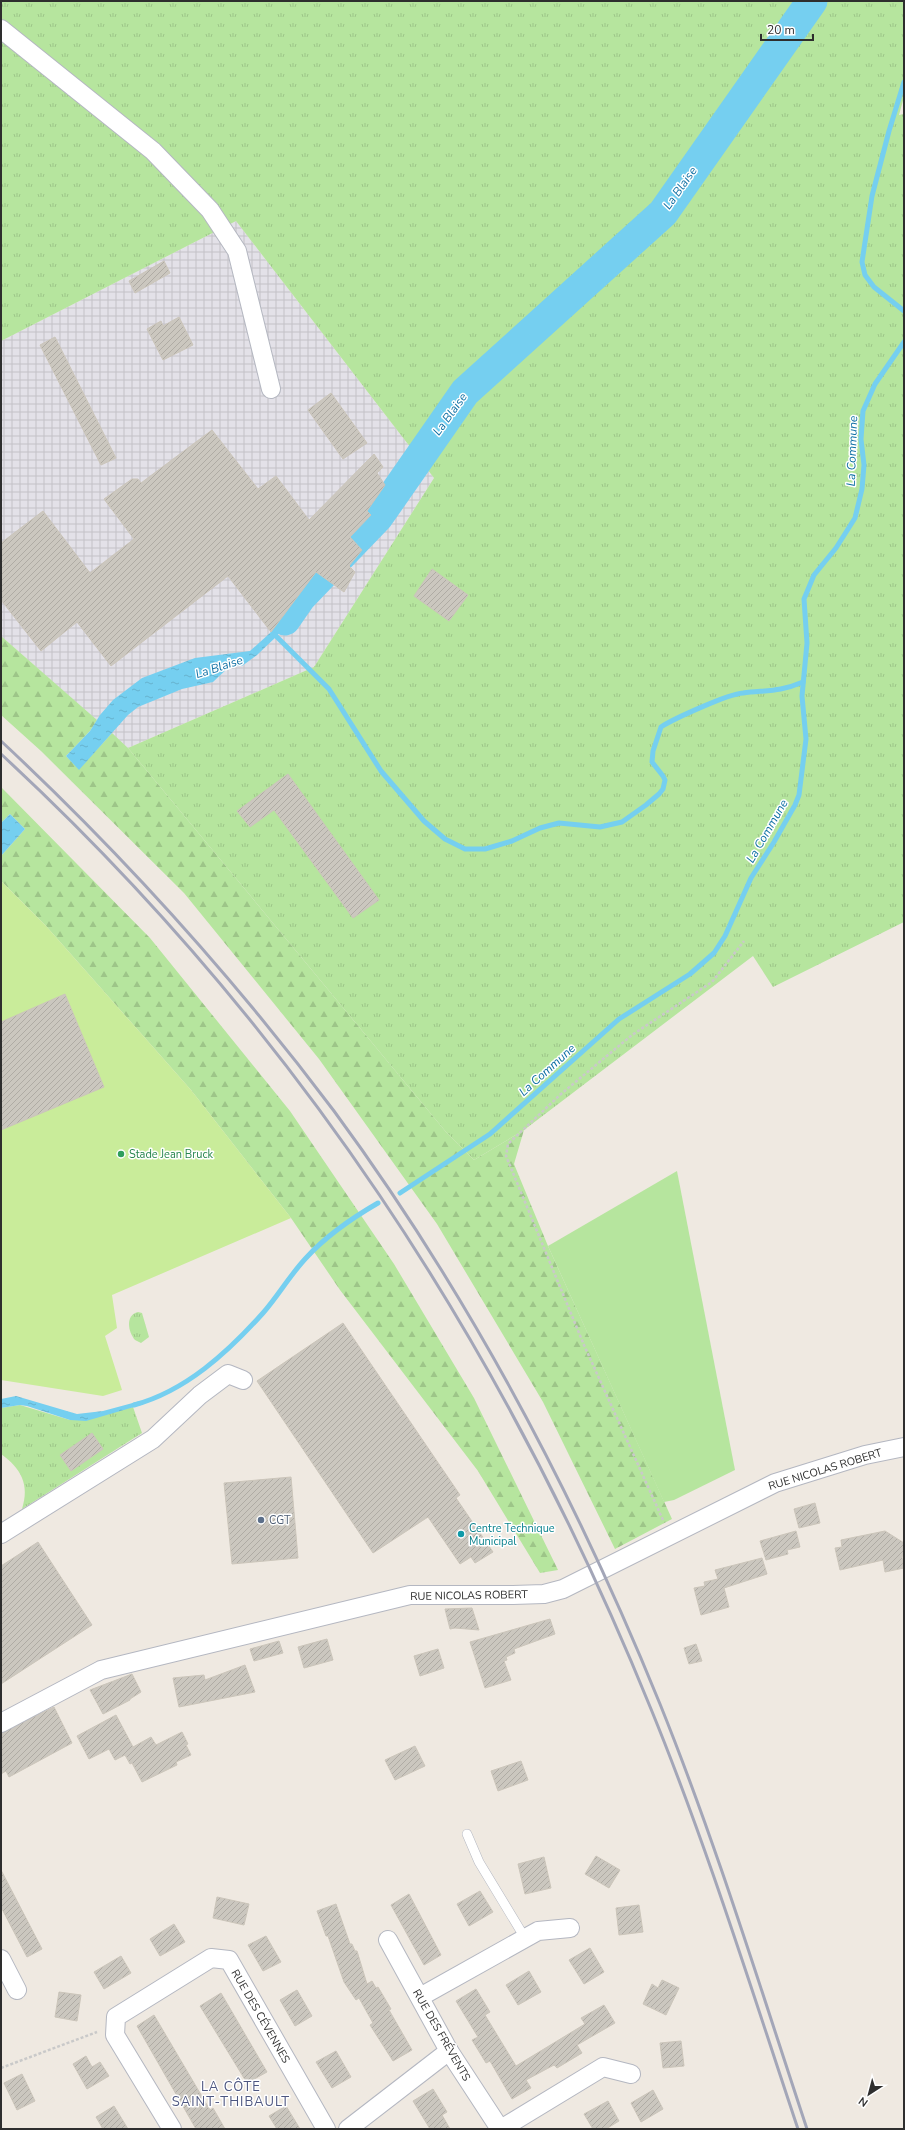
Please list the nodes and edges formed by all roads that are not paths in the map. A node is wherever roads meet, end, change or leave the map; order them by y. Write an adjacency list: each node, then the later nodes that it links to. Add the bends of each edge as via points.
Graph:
1 (1, 29): 2 (street, via 152,151 210,210 237,250)
2 (271, 389)
3 (243, 1380): 5 (street, via 228,1374 200,1395 153,1439)
4 (904, 1447): 6 (street, RUE NICOLAS ROBERT, via 865,1455 775,1483 624,1560 556,1591 513,1595 410,1595 101,1670)
5 (1, 1534)
6 (1, 1723)
7 (467, 1834): 9 (lane, via 479,1862)
8 (570, 1928): 9 (street, via 538,1931)
9 (525, 1938): 13 (street)
10 (388, 1940): 13 (street, RUE DES FRÉVENTS)
11 (1, 1959): 12 (street)
12 (17, 1990)
13 (420, 1997): 14 (street, RUE DES FRÉVENTS)
14 (449, 2051): 18 (street); 19 (street, RUE DES FRÉVENTS)
15 (631, 2074): 19 (street, via 603,2067)
16 (172, 2129): 17 (street, RUE DES CÉVENNES, via 115,2035 116,2017 211,1958 229,1960)
17 (326, 2129)
18 (348, 2129)
19 (500, 2129)

